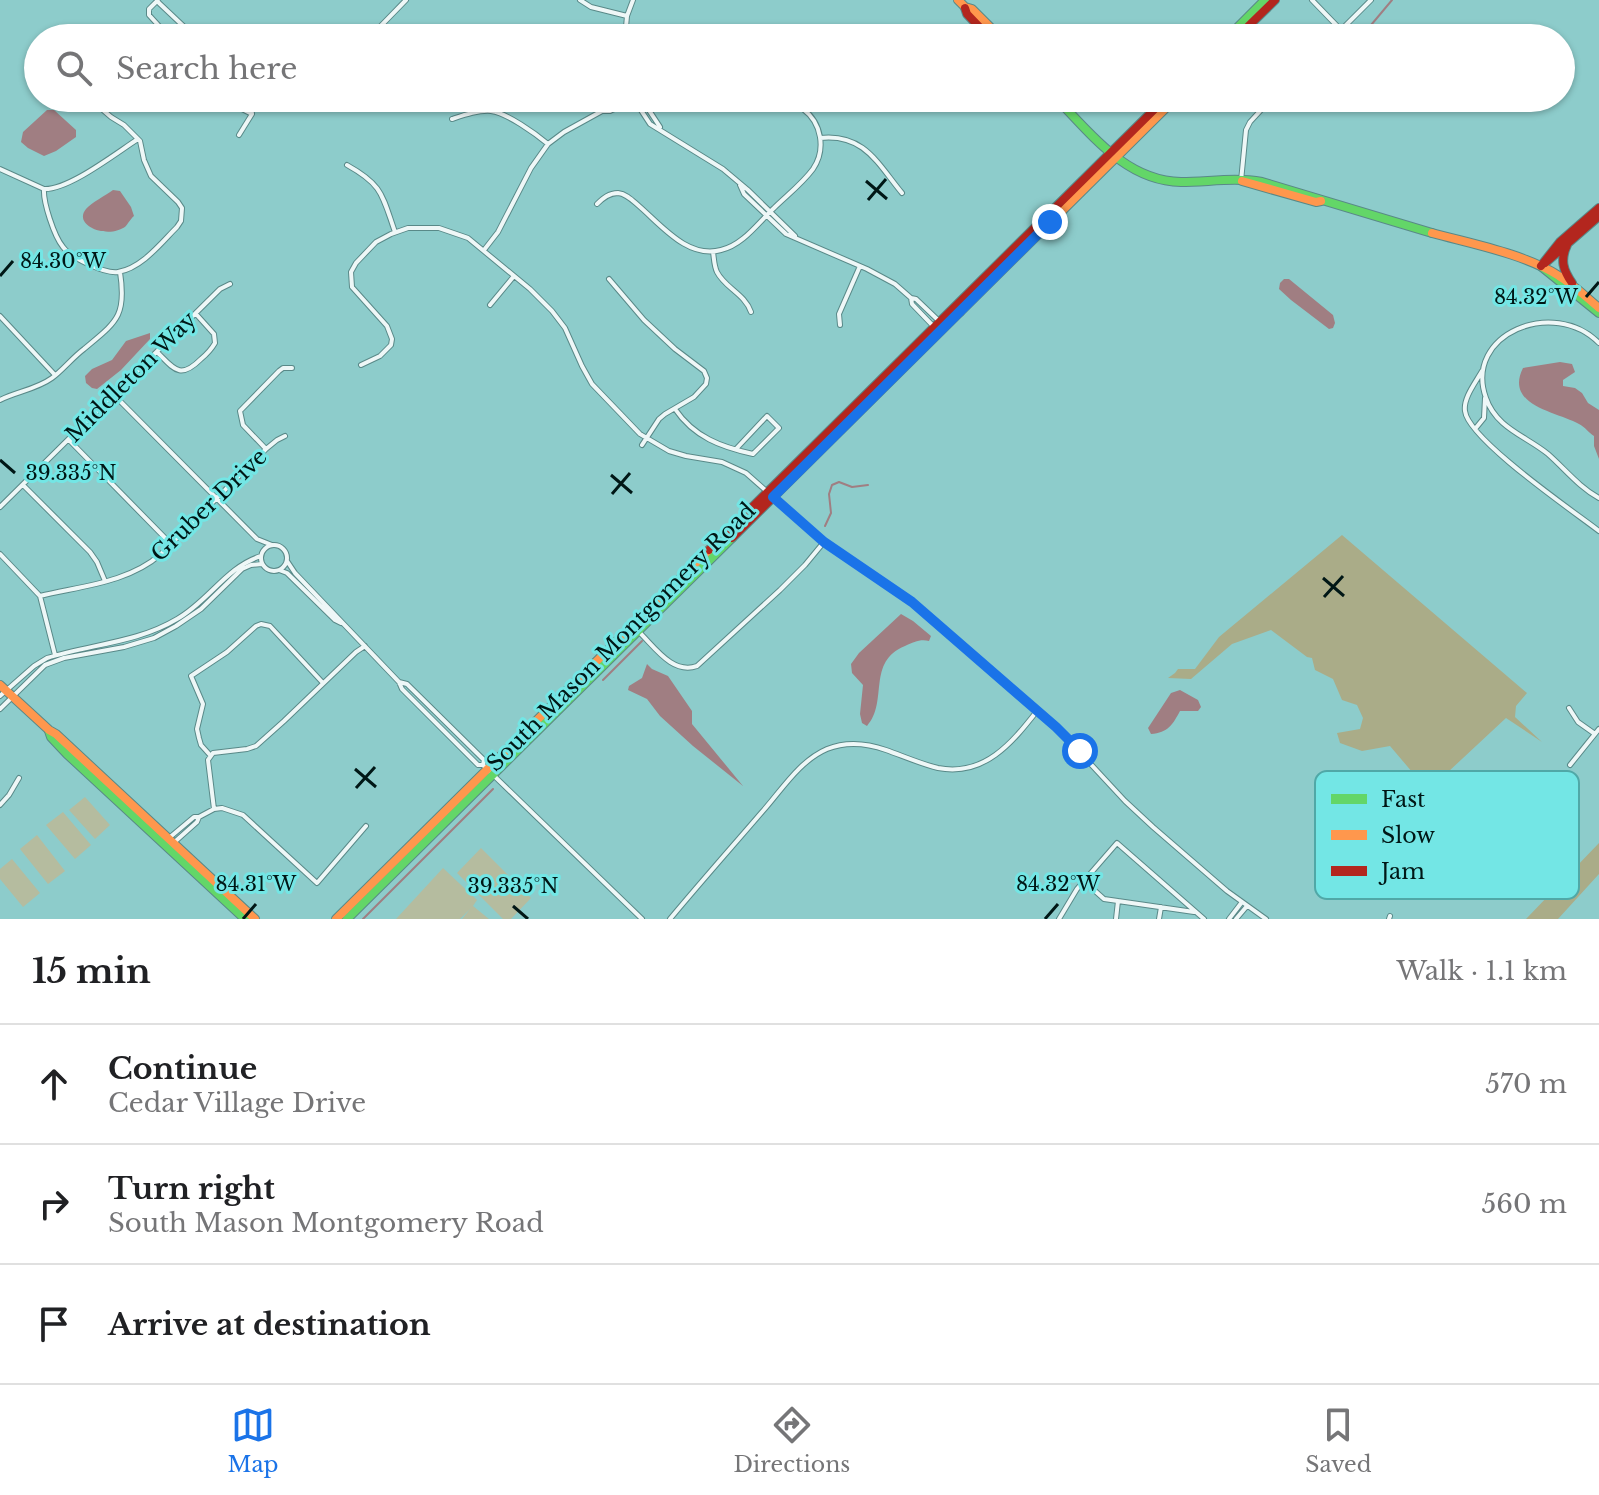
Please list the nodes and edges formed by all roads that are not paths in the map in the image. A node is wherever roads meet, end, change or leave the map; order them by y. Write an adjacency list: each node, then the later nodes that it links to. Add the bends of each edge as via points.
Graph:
1 (157, 0): 11 (street, via 149,15); 12 (street)
2 (406, 0): 13 (street)
3 (580, 0): 10 (street)
4 (633, 0): 10 (street)
5 (1265, 0): 17 (main road)
6 (1275, 0): 18 (main road)
7 (1312, 0): 19 (street)
8 (1371, 0): 20 (street)
9 (961, 4): 15 (main road); 16 (main road)
10 (627, 16): 14 (street)
11 (157, 24)
12 (180, 24)
13 (383, 24)
14 (626, 24)
15 (977, 24)
16 (987, 24)
17 (1241, 24)
18 (1250, 24)
19 (1335, 24)
20 (1347, 24)
21 (105, 112): 36 (street)
22 (248, 112): 32 (street)
23 (478, 112): 33 (street)
24 (496, 112): 37 (street)
25 (600, 112): 37 (street)
26 (648, 112): 46 (street, via 674,140 748,190)
27 (806, 112): 35 (street)
28 (1070, 112): 38 (main road)
29 (1152, 112): 38 (main road)
30 (1161, 112): 38 (main road)
31 (1259, 112): 41 (street, via 1246,130)
32 (252, 114): 34 (street)
33 (452, 119)
34 (239, 135)
35 (820, 138): 43 (street, via 856,142); 46 (street, via 813,169)
36 (138, 139): 42 (street, via 70,182); 54 (street, via 151,176 178,202 182,215 177,227 143,260)
37 (548, 144): 50 (street)
38 (1113, 154): 41 (main road, via 1139,173 1164,182); 65 (main road, South Mason Montgomery Road)
39 (347, 165): 48 (street, via 376,185)
40 (0, 169): 42 (street)
41 (1241, 181): 53 (main road, via 1263,182)
42 (44, 189): 54 (street, via 63,248 107,271)
43 (902, 193)
44 (597, 204): 51 (street, via 611,194 624,195 683,244)
45 (1599, 208): 53 (main road)
46 (768, 214): 51 (street, via 734,245); 52 (street, via 796,238)
47 (1599, 216): 49 (main road)
48 (395, 232): 50 (street, via 439,228 459,233); 68 (street, via 373,244 351,272 355,292 387,326 392,339 380,356)
49 (1567, 244): 53 (main road); 58 (main road, via 1562,266)
50 (484, 250): 55 (street)
51 (713, 252): 61 (street, via 719,276)
52 (860, 266): 64 (street); 65 (street, via 916,299)
53 (1541, 266): 58 (main road); 60 (main road)
54 (120, 272): 71 (street, via 122,296 112,327)
55 (514, 276): 59 (street); 78 (street, via 561,322 592,384)
56 (609, 279): 75 (street, via 644,320 707,375 701,390)
57 (230, 284): 62 (street, Middleton Way)
58 (1577, 289): 60 (main road)
59 (490, 305)
60 (1598, 307)
61 (751, 312)
62 (196, 313): 67 (street, Middleton Way); 67 (street, via 215,338 195,366 179,371)
63 (0, 316): 71 (street)
64 (840, 325)
65 (939, 326): 84 (main road, South Mason Montgomery Road)
66 (1599, 343): 69 (street, via 1567,324 1532,324 1506,335)
67 (157, 352): 72 (street, Middleton Way)
68 (361, 365)
69 (1485, 366): 73 (street); 76 (street, via 1465,404)
70 (292, 368): 81 (street, via 279,371 240,411 243,425)
71 (55, 375): 74 (street)
72 (114, 395): 79 (street, Middleton Way); 86 (street)
73 (1485, 396): 76 (street, via 1485,415); 85 (street, via 1503,424)
74 (0, 400)
75 (675, 409): 78 (street, via 659,419); 82 (street, via 699,436)
76 (1475, 429): 88 (street)
77 (285, 436): 81 (street, Gruber Drive)
78 (647, 438): 80 (street); 84 (street, via 679,454 737,468)
79 (68, 440): 83 (street, Middleton Way); 91 (street)
80 (642, 445)
81 (266, 449): 86 (street, Gruber Drive)
82 (736, 449): 82 (street, via 753,454 779,428 767,416)
83 (23, 485): 87 (street, Middleton Way); 98 (street, via 90,552)
84 (770, 494): 90 (street); 102 (main road, South Mason Montgomery Road); 114 (main road, South Mason Montgomery Road)
85 (1599, 498)
86 (217, 499): 89 (street); 91 (street, Gruber Drive)
87 (0, 507)
88 (1599, 531)
89 (257, 539): 92 (street); 94 (street)
90 (824, 542): 102 (street, via 697,666 675,666); 109 (street, via 912,602)
91 (171, 544): 98 (street, Gruber Drive, via 136,571)
92 (272, 545): 94 (street); 95 (street, via 283,549)
93 (0, 554): 99 (street)
94 (261, 555): 96 (street); 101 (street, via 240,564)
95 (287, 561): 97 (street); 100 (street)
96 (262, 564): 97 (street); 101 (street, via 242,569 201,609)
97 (279, 570): 100 (street)
98 (105, 581): 99 (street, Gruber Drive)
99 (40, 596): 104 (street)
100 (342, 623): 103 (street)
101 (175, 624): 104 (street)
102 (638, 631): 114 (main road, South Mason Montgomery Road)
103 (365, 646): 105 (street); 114 (street, via 484,760)
104 (56, 658): 106 (street); 106 (street, via 34,666)
105 (323, 683): 112 (street, via 256,746); 112 (street, via 270,626 256,626 191,676 203,704 199,738)
106 (5, 691): 108 (street); 119 (main road)
107 (1569, 708): 111 (street)
108 (0, 709)
109 (1037, 711): 122 (street, via 1137,813); 130 (street, via 998,754 965,769 934,767 867,744 840,745 817,754)
110 (1599, 729): 111 (street)
111 (1595, 734): 113 (street)
112 (210, 755): 117 (street)
113 (1570, 765)
114 (488, 770): 127 (main road, South Mason Montgomery Road); 128 (main road, South Mason Montgomery Road); 129 (street)
115 (19, 778): 116 (street)
116 (0, 805)
117 (214, 809): 118 (street, via 243,815 317,883); 119 (street)
118 (366, 826)
119 (169, 842): 125 (main road); 126 (main road)
120 (1084, 881): 121 (street, via 1104,899); 124 (street, via 1117,843); 131 (street)
121 (1118, 901): 123 (street); 132 (street)
122 (1244, 904): 135 (street); 136 (street); 137 (street)
123 (1161, 907): 124 (street); 133 (street)
124 (1197, 913): 134 (street)
125 (245, 919)
126 (255, 919)
127 (336, 919)
128 (347, 919)
129 (642, 919)
130 (670, 919)
131 (1059, 919)
132 (1116, 919)
133 (1159, 919)
134 (1204, 919)
135 (1229, 919)
136 (1236, 919)
137 (1266, 919)

